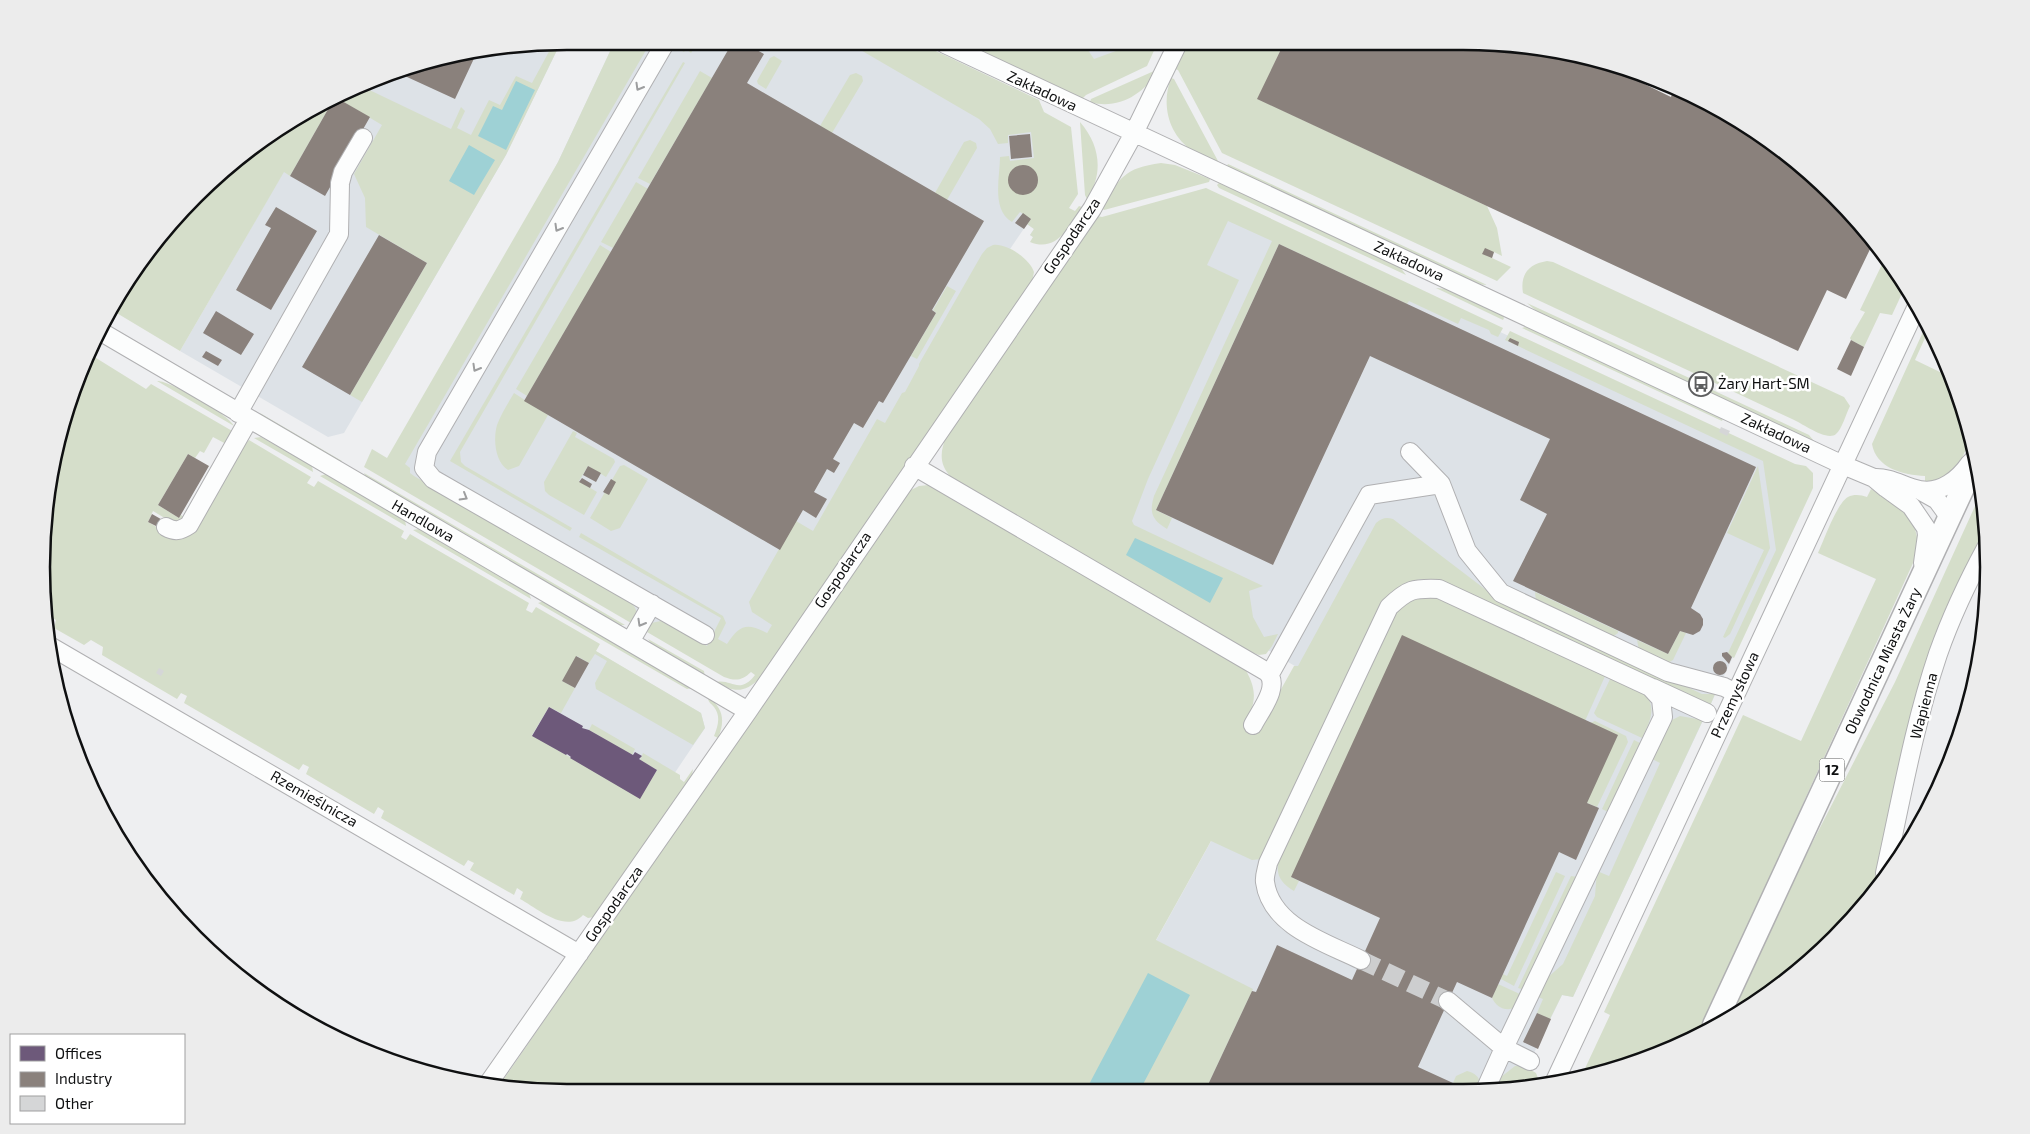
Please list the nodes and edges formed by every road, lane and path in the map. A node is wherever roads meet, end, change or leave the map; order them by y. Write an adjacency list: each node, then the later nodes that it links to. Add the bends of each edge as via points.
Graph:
1 (661, 50): 22 (street, one-way to 22, via 427,452 424,468 434,479)
2 (958, 50): 4 (street, Zakładowa)
3 (1175, 50): 4 (street, Gospodarcza)
4 (1134, 133): 10 (street, Zakładowa); 12 (street, Gospodarcza, via 1092,209)
5 (363, 138): 8 (street, via 340,183 338,234)
6 (1913, 314): 10 (street, Przemysłowa)
7 (105, 334): 8 (street, Handlowa)
8 (244, 416): 19 (street, via 221,456 189,525 181,530); 24 (street, Handlowa)
9 (1410, 452): 15 (street)
10 (1843, 465): 14 (street, Zakładowa); 28 (street, Przemysłowa)
11 (1970, 465): 16 (street, via 1953,482)
12 (914, 466): 26 (street); 29 (street, Gospodarcza)
13 (1971, 469): 18 (main road, Obwodnica Miasta Żary / 12)
14 (1874, 478): 16 (street, Zakładowa, via 1890,479); 17 (street, Zakładowa)
15 (1441, 484): 26 (street, via 1369,495); 28 (street, via 1467,551 1501,592 1668,672)
16 (1921, 491): 18 (street, Zakładowa, via 1937,500)
17 (1912, 506): 18 (street, Zakładowa, via 1931,516); 21 (street, Zakładowa, via 1924,522 1927,535)
18 (1950, 518): 21 (main road, Obwodnica Miasta Żary / 12)
19 (166, 527)
20 (1980, 561): 32 (street, Wapienna, via 1948,628 1928,686)
21 (1920, 581): 36 (main road, Obwodnica Miasta Żary / 12)
22 (652, 604): 23 (street); 24 (street, one-way to 24)
23 (705, 635)
24 (630, 642): 29 (street, Handlowa)
25 (57, 650): 33 (street, Rzemieślnicza)
26 (1270, 674): 31 (street, via 1272,687)
27 (1650, 687): 30 (street); 34 (street, via 1439,589 1419,588 1403,593 1389,607 1268,863 1265,880 1269,898 1284,918 1302,932); 37 (street, via 1661,699 1663,717)
28 (1736, 693): 39 (street, Przemysłowa)
29 (748, 711): 33 (street, Gospodarcza)
30 (1707, 713)
31 (1253, 725)
32 (1888, 861)
33 (579, 954): 40 (street, Gospodarcza)
34 (1361, 960)
35 (1448, 1001): 37 (street)
36 (1717, 1018)
37 (1504, 1048): 38 (street); 41 (street)
38 (1530, 1060)
39 (1558, 1075)
40 (492, 1079)
41 (1488, 1083)

